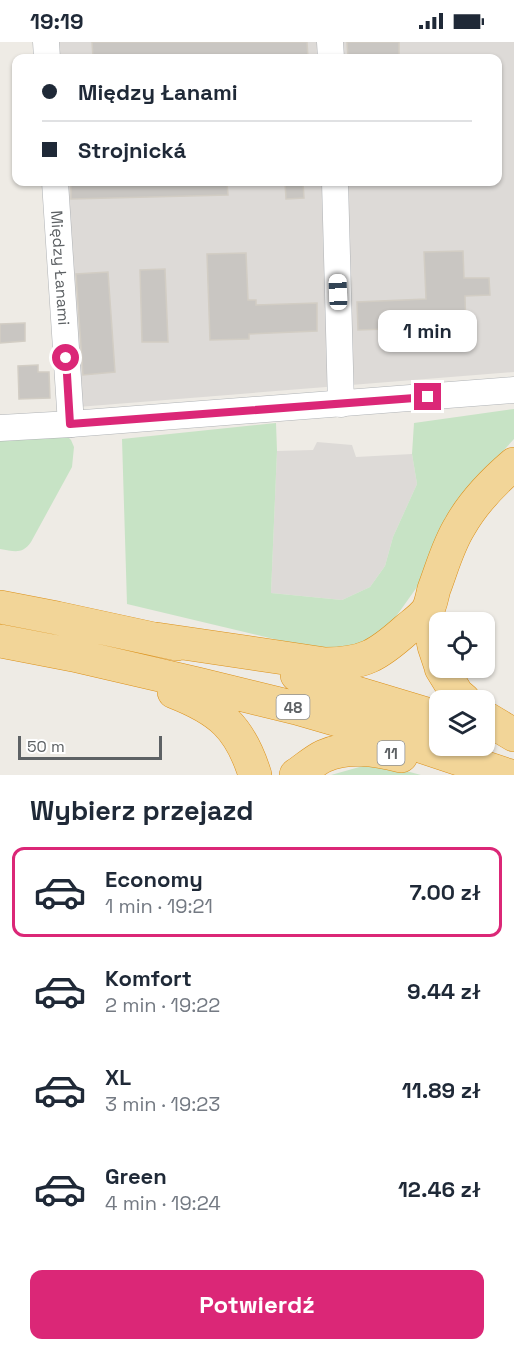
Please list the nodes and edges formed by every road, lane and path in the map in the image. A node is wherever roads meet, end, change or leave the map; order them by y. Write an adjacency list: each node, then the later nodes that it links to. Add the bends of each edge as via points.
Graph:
1 (55, 186): 5 (street, Między Łanami)
2 (334, 186): 4 (street)
3 (514, 390): 4 (street)
4 (341, 404): 5 (street)
5 (70, 424): 6 (street)
6 (0, 428)
7 (514, 464): 9 (highway, via 476,501 459,526)
8 (0, 607): 11 (highway, 48)
9 (427, 611): 10 (highway); 11 (highway, via 375,655 342,664)
10 (429, 621)
11 (156, 639): 14 (highway, 48, via 255,663)
12 (0, 641): 13 (highway, 48)
13 (73, 655): 19 (highway, via 205,705 235,732); 22 (highway, 48, via 296,708)
14 (429, 715)
15 (495, 724): 16 (highway)
16 (514, 735)
17 (495, 737): 18 (highway)
18 (514, 743)
19 (255, 775)
20 (296, 775): 21 (highway, 11, via 323,756 362,749)
21 (490, 775)
22 (507, 775)

